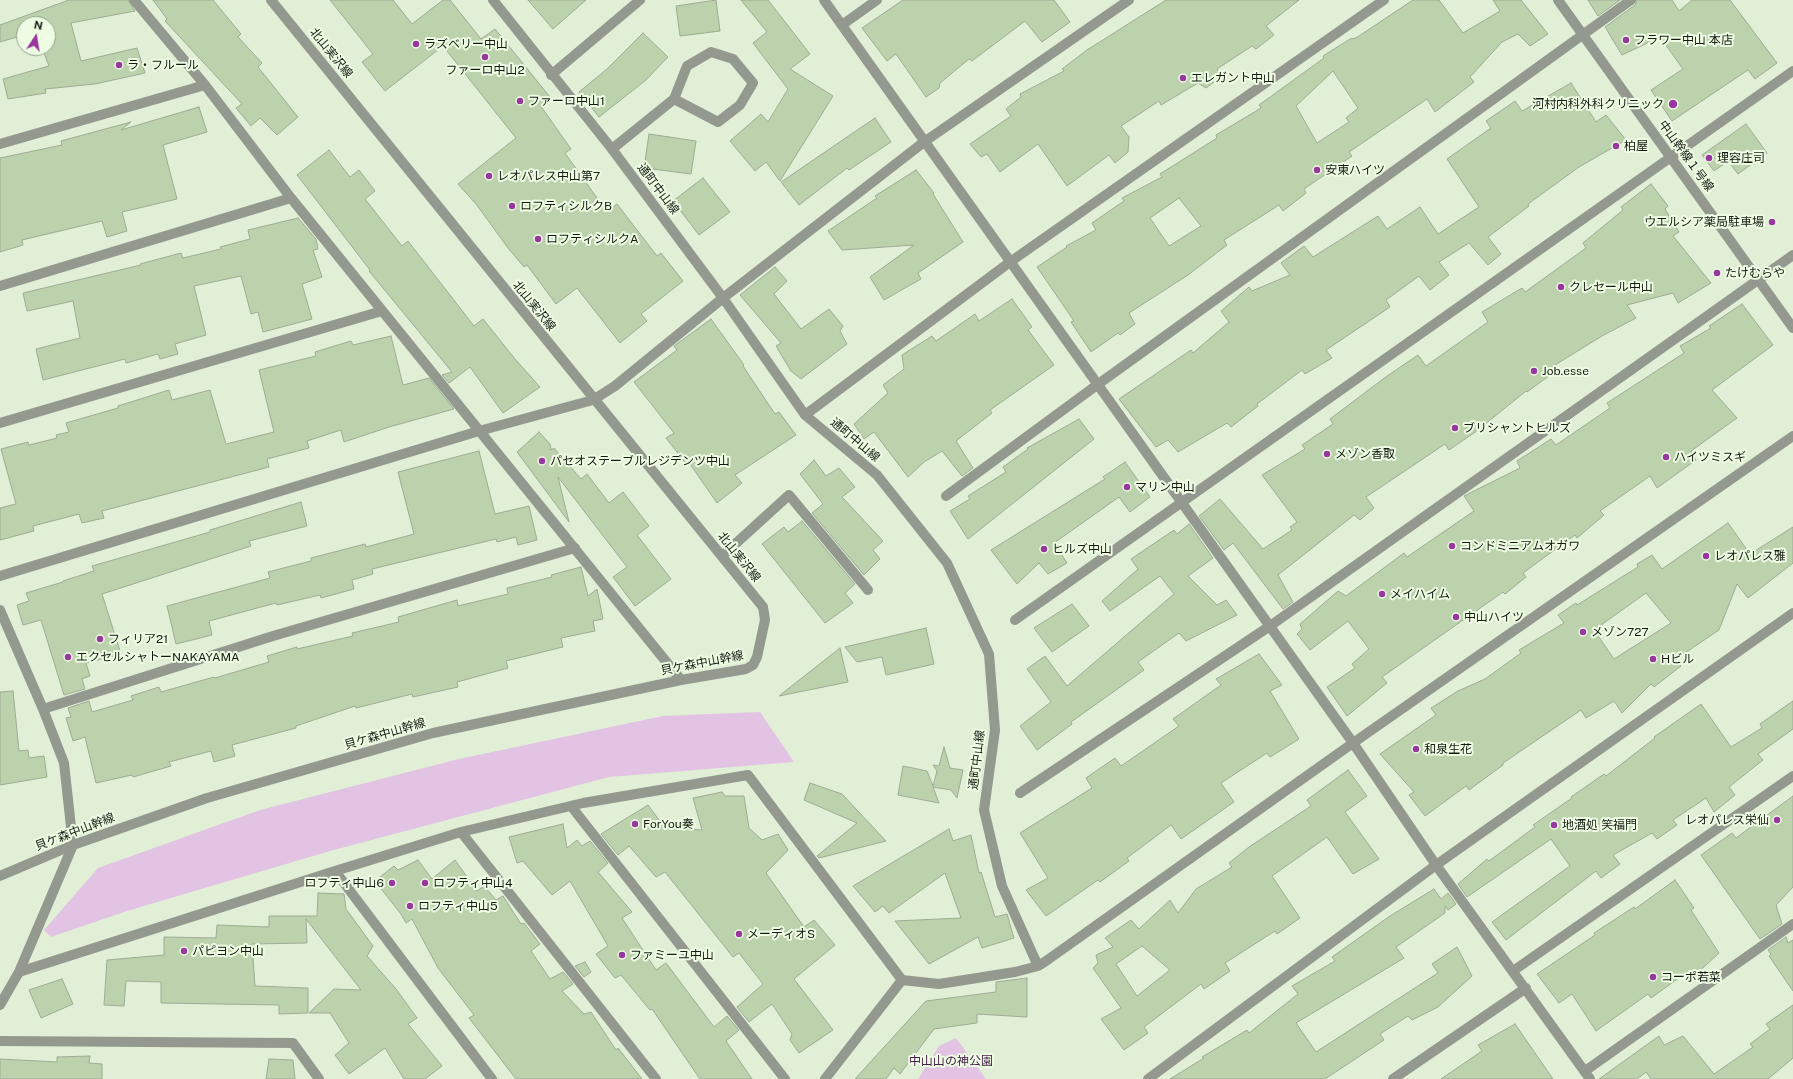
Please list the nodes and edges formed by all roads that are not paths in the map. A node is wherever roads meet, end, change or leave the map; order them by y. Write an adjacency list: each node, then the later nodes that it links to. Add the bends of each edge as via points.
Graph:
1 (134, 0): 15 (street)
2 (271, 0): 30 (street, 北山実沢線)
3 (493, 0): 14 (street, 通町中山線)
4 (640, 0): 14 (street)
5 (824, 0): 11 (street)
6 (877, 0): 11 (street)
7 (1130, 0): 17 (street)
8 (1384, 0): 23 (street)
9 (1558, 0): 12 (street, 中山幹線１号線)
10 (1630, 0): 12 (street)
11 (842, 25): 17 (street)
12 (1582, 34): 20 (street, 中山幹線１号線); 29 (street)
13 (1793, 71): 20 (street)
14 (551, 75): 19 (street, 通町中山線)
15 (205, 85): 18 (street); 21 (street)
16 (674, 99): 16 (street, via 687,66 711,52 733,59 753,83 740,105 718,122); 19 (street)
17 (924, 142): 23 (street); 26 (street)
18 (0, 144)
19 (612, 149): 26 (street, 通町中山線)
20 (1670, 157): 24 (street, 中山幹線１号線); 36 (street)
21 (291, 198): 25 (street); 27 (street)
22 (1793, 255): 24 (street)
23 (1010, 262): 29 (street); 31 (street)
24 (1759, 280): 28 (street, 中山幹線１号線); 44 (street)
25 (0, 286)
26 (723, 298): 30 (street, via 615,386); 31 (street, 通町中山線)
27 (382, 311): 32 (street); 33 (street)
28 (1793, 328)
29 (1097, 385): 35 (street); 36 (street)
30 (594, 400): 33 (street); 38 (street, 北山実沢線)
31 (805, 415): 58 (street, 通町中山線, via 877,475 947,564 989,654 995,730 984,810 1002,886)
32 (0, 423)
33 (480, 431): 37 (street); 39 (street)
34 (1793, 436): 48 (street)
35 (946, 496)
36 (1182, 503): 43 (street); 44 (street)
37 (574, 548): 46 (street); 47 (street, via 273,636)
38 (722, 556): 40 (street, via 789,495); 45 (street, 北山実沢線, via 762,607 765,620)
39 (0, 576)
40 (868, 590)
41 (0, 610): 47 (street)
42 (1793, 613): 54 (street)
43 (1015, 620)
44 (1270, 626): 48 (street); 50 (street)
45 (762, 631): 46 (street, 貝ケ森中山幹線, via 753,665 746,669)
46 (681, 680): 53 (street, 貝ケ森中山幹線, via 433,733 207,798)
47 (43, 709): 53 (street, via 64,763)
48 (1353, 743): 54 (street); 58 (street)
49 (1793, 776): 59 (street)
50 (1020, 793)
51 (571, 806): 52 (street); 61 (street, via 748,775); 69 (street)
52 (461, 832): 55 (street); 68 (street)
53 (73, 845): 56 (street, 貝ケ森中山幹線); 60 (street)
54 (1436, 865): 59 (street); 71 (street)
55 (335, 871): 60 (street); 67 (street)
56 (0, 876)
57 (1793, 924): 65 (street)
58 (1038, 966): 61 (street, via 939,984)
59 (1513, 971): 62 (street)
60 (19, 972): 63 (street)
61 (902, 980): 70 (street)
62 (1526, 988): 65 (street); 72 (street)
63 (0, 1005)
64 (0, 1041): 66 (street, via 293,1043)
65 (1588, 1075)
66 (319, 1079)
67 (492, 1079)
68 (656, 1079)
69 (785, 1079)
70 (825, 1079)
71 (1148, 1079)
72 (1393, 1079)

